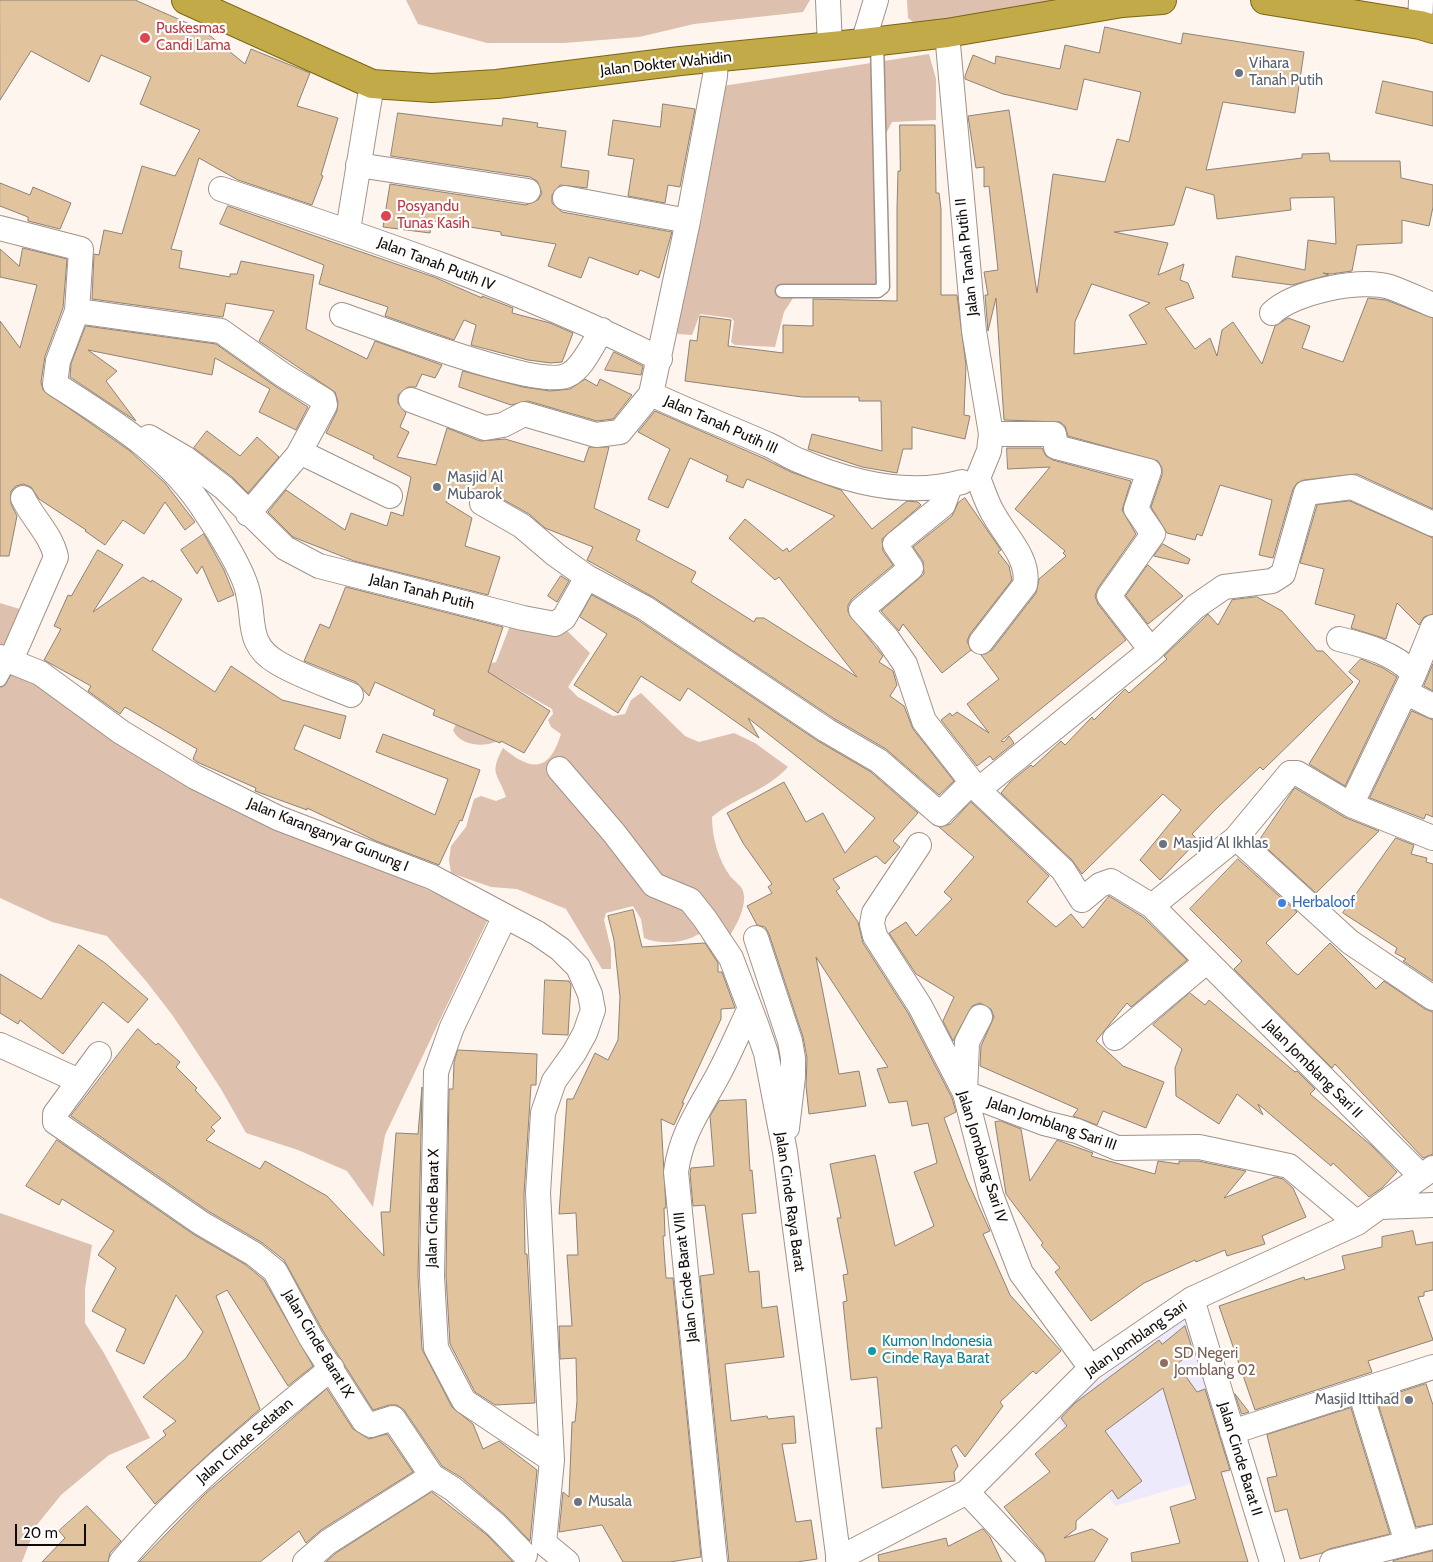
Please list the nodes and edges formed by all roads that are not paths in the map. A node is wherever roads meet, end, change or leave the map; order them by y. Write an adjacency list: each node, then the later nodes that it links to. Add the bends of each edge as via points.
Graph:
1 (186, 0): 11 (highway, Jalan Dokter Wahidin)
2 (828, 0): 9 (street)
3 (876, 0): 8 (street)
4 (1162, 0): 7 (highway, Jalan Dokter Wahidin, via 1122,3)
5 (1265, 0): 6 (highway)
6 (1425, 18)
7 (947, 32): 8 (highway, Jalan Dokter Wahidin); 29 (street, Jalan Tanah Putih II, via 974,331)
8 (870, 42): 9 (highway, Jalan Dokter Wahidin); 19 (lane, via 883,287 878,291)
9 (830, 47): 10 (highway, Jalan Dokter Wahidin)
10 (716, 58): 11 (highway, Jalan Dokter Wahidin, via 468,87); 16 (street, Jalan Tanah Putih III)
11 (372, 84): 12 (street)
12 (358, 165): 14 (street); 18 (street)
13 (221, 189): 18 (street, Jalan Tanah Putih IV)
14 (528, 191)
15 (565, 198): 16 (street)
16 (688, 222): 25 (street, Jalan Tanah Putih III)
17 (0, 228): 21 (street, via 81,249)
18 (348, 230): 24 (street, Jalan Tanah Putih IV, via 540,302)
19 (782, 291)
20 (1433, 305): 22 (street, via 1388,287 1365,284 1287,301)
21 (77, 311): 28 (street, via 58,361 55,384); 30 (street, via 221,330 324,400 325,405)
22 (1272, 313)
23 (342, 315): 24 (street, via 473,361 556,378 568,376 576,369)
24 (602, 330): 25 (street, Jalan Tanah Putih IV)
25 (660, 359): 26 (street, Jalan Tanah Putih III)
26 (651, 394): 27 (street, via 620,432 608,435 596,435 524,414 498,427 485,428); 32 (street, Jalan Tanah Putih III, via 799,461 860,481 901,488)
27 (411, 400)
28 (128, 431): 36 (street, Jalan Tanah Putih, via 152,438 185,458 224,488); 45 (street, via 176,474 206,511 248,593 250,622 259,645 276,663)
29 (990, 434): 31 (street, Jalan Tanah Putih II, via 989,451); 42 (street, via 1054,434 1056,447 1149,470 1136,509 1154,534 1109,596)
30 (295, 458): 33 (street); 36 (street)
31 (978, 478): 32 (street, Jalan Tanah Putih III); 41 (street, via 992,513 1021,558 1027,576 1025,586)
32 (950, 486): 48 (street, via 943,505 895,544 911,568 861,610 887,638 904,664 924,721)
33 (390, 496)
34 (23, 498): 43 (street, via 48,534 56,557)
35 (482, 502): 38 (street, via 522,526)
36 (248, 514): 38 (street, Jalan Tanah Putih, via 285,548 319,566 522,618 555,624 560,622)
37 (1433, 524): 42 (street, via 1352,487 1306,493 1283,574 1272,581 1224,587 1195,607)
38 (587, 577): 48 (street, via 645,608 826,730 879,761 940,814)
39 (1433, 626): 44 (street)
40 (1339, 639): 44 (street, via 1372,647 1404,664)
41 (981, 642)
42 (1151, 650): 48 (street)
43 (4, 665): 54 (street, Jalan Karanganyar Gunung I, via 40,673 121,732 195,776 278,818 432,877)
44 (1410, 683): 46 (street); 49 (street)
45 (351, 695)
46 (1433, 706)
47 (559, 769): 58 (street, Jalan Cinde Raya Barat, via 654,885 690,900 700,912 731,958)
48 (975, 786): 53 (street, Jalan Jomblang Sari II, via 1063,870 1082,900 1111,880)
49 (1351, 805): 50 (street, via 1297,773 1290,773); 51 (street)
50 (1236, 838): 53 (street); 57 (street, via 1350,942)
51 (1433, 838)
52 (919, 845): 64 (street, Jalan Jomblang Sari IV, via 874,913 872,924 875,936 920,1006)
53 (1152, 906): 56 (street, Jalan Jomblang Sari II)
54 (505, 916): 76 (street, via 560,948 578,967 590,994 592,1010 585,1033 554,1082 543,1113 538,1193); 76 (street, Jalan Cinde Barat X, via 452,1027 436,1072 432,1276 436,1348 464,1400)
55 (756, 938): 65 (street, via 793,1058)
56 (1206, 962): 60 (street); 66 (street, Jalan Jomblang Sari II)
57 (1433, 998)
58 (750, 1008): 65 (street, Jalan Cinde Raya Barat, via 766,1054); 86 (street, Jalan Cinde Barat VIII, via 684,1134 676,1172)
59 (980, 1017): 64 (street, via 967,1042)
60 (1115, 1038)
61 (0, 1045): 63 (street)
62 (99, 1054): 63 (street, Jalan Cinde Barat IX)
63 (79, 1081): 72 (street, Jalan Cinde Barat IX, via 55,1114 54,1122 201,1223 265,1261 275,1271 311,1338)
64 (965, 1092): 69 (street, Jalan Jomblang Sari III, via 1117,1148 1199,1147 1289,1166); 73 (street, Jalan Jomblang Sari IV, via 990,1195 1021,1273)
65 (785, 1152): 82 (street, Jalan Cinde Raya Barat)
66 (1427, 1172): 68 (street, Jalan Jomblang Sari)
67 (1433, 1205): 68 (street)
68 (1381, 1207): 69 (street, Jalan Jomblang Sari)
69 (1357, 1224): 70 (street, Jalan Jomblang Sari)
70 (1192, 1299): 73 (street, Jalan Jomblang Sari); 75 (street, Jalan Cinde Barat II)
71 (1433, 1367): 74 (street)
72 (332, 1368): 77 (street, Jalan Cinde Barat IX, via 364,1421 371,1425 392,1418); 83 (street, Jalan Cinde Selatan, via 225,1455)
73 (1091, 1368): 78 (street, Jalan Jomblang Sari)
74 (1360, 1391): 75 (street); 80 (street)
75 (1232, 1432): 88 (street, Jalan Cinde Barat II)
76 (552, 1460): 81 (street)
77 (432, 1476): 81 (street, Jalan Cinde Barat IX); 84 (street, via 328,1542)
78 (967, 1492): 82 (street, Jalan Jomblang Sari); 87 (street)
79 (1433, 1537): 80 (street)
80 (1407, 1543): 89 (street)
81 (529, 1553): 85 (street, Jalan Cinde Barat IX)
82 (838, 1561)
83 (121, 1562)
84 (305, 1562)
85 (567, 1562)
86 (715, 1562)
87 (1033, 1562)
88 (1272, 1562)
89 (1332, 1562)

